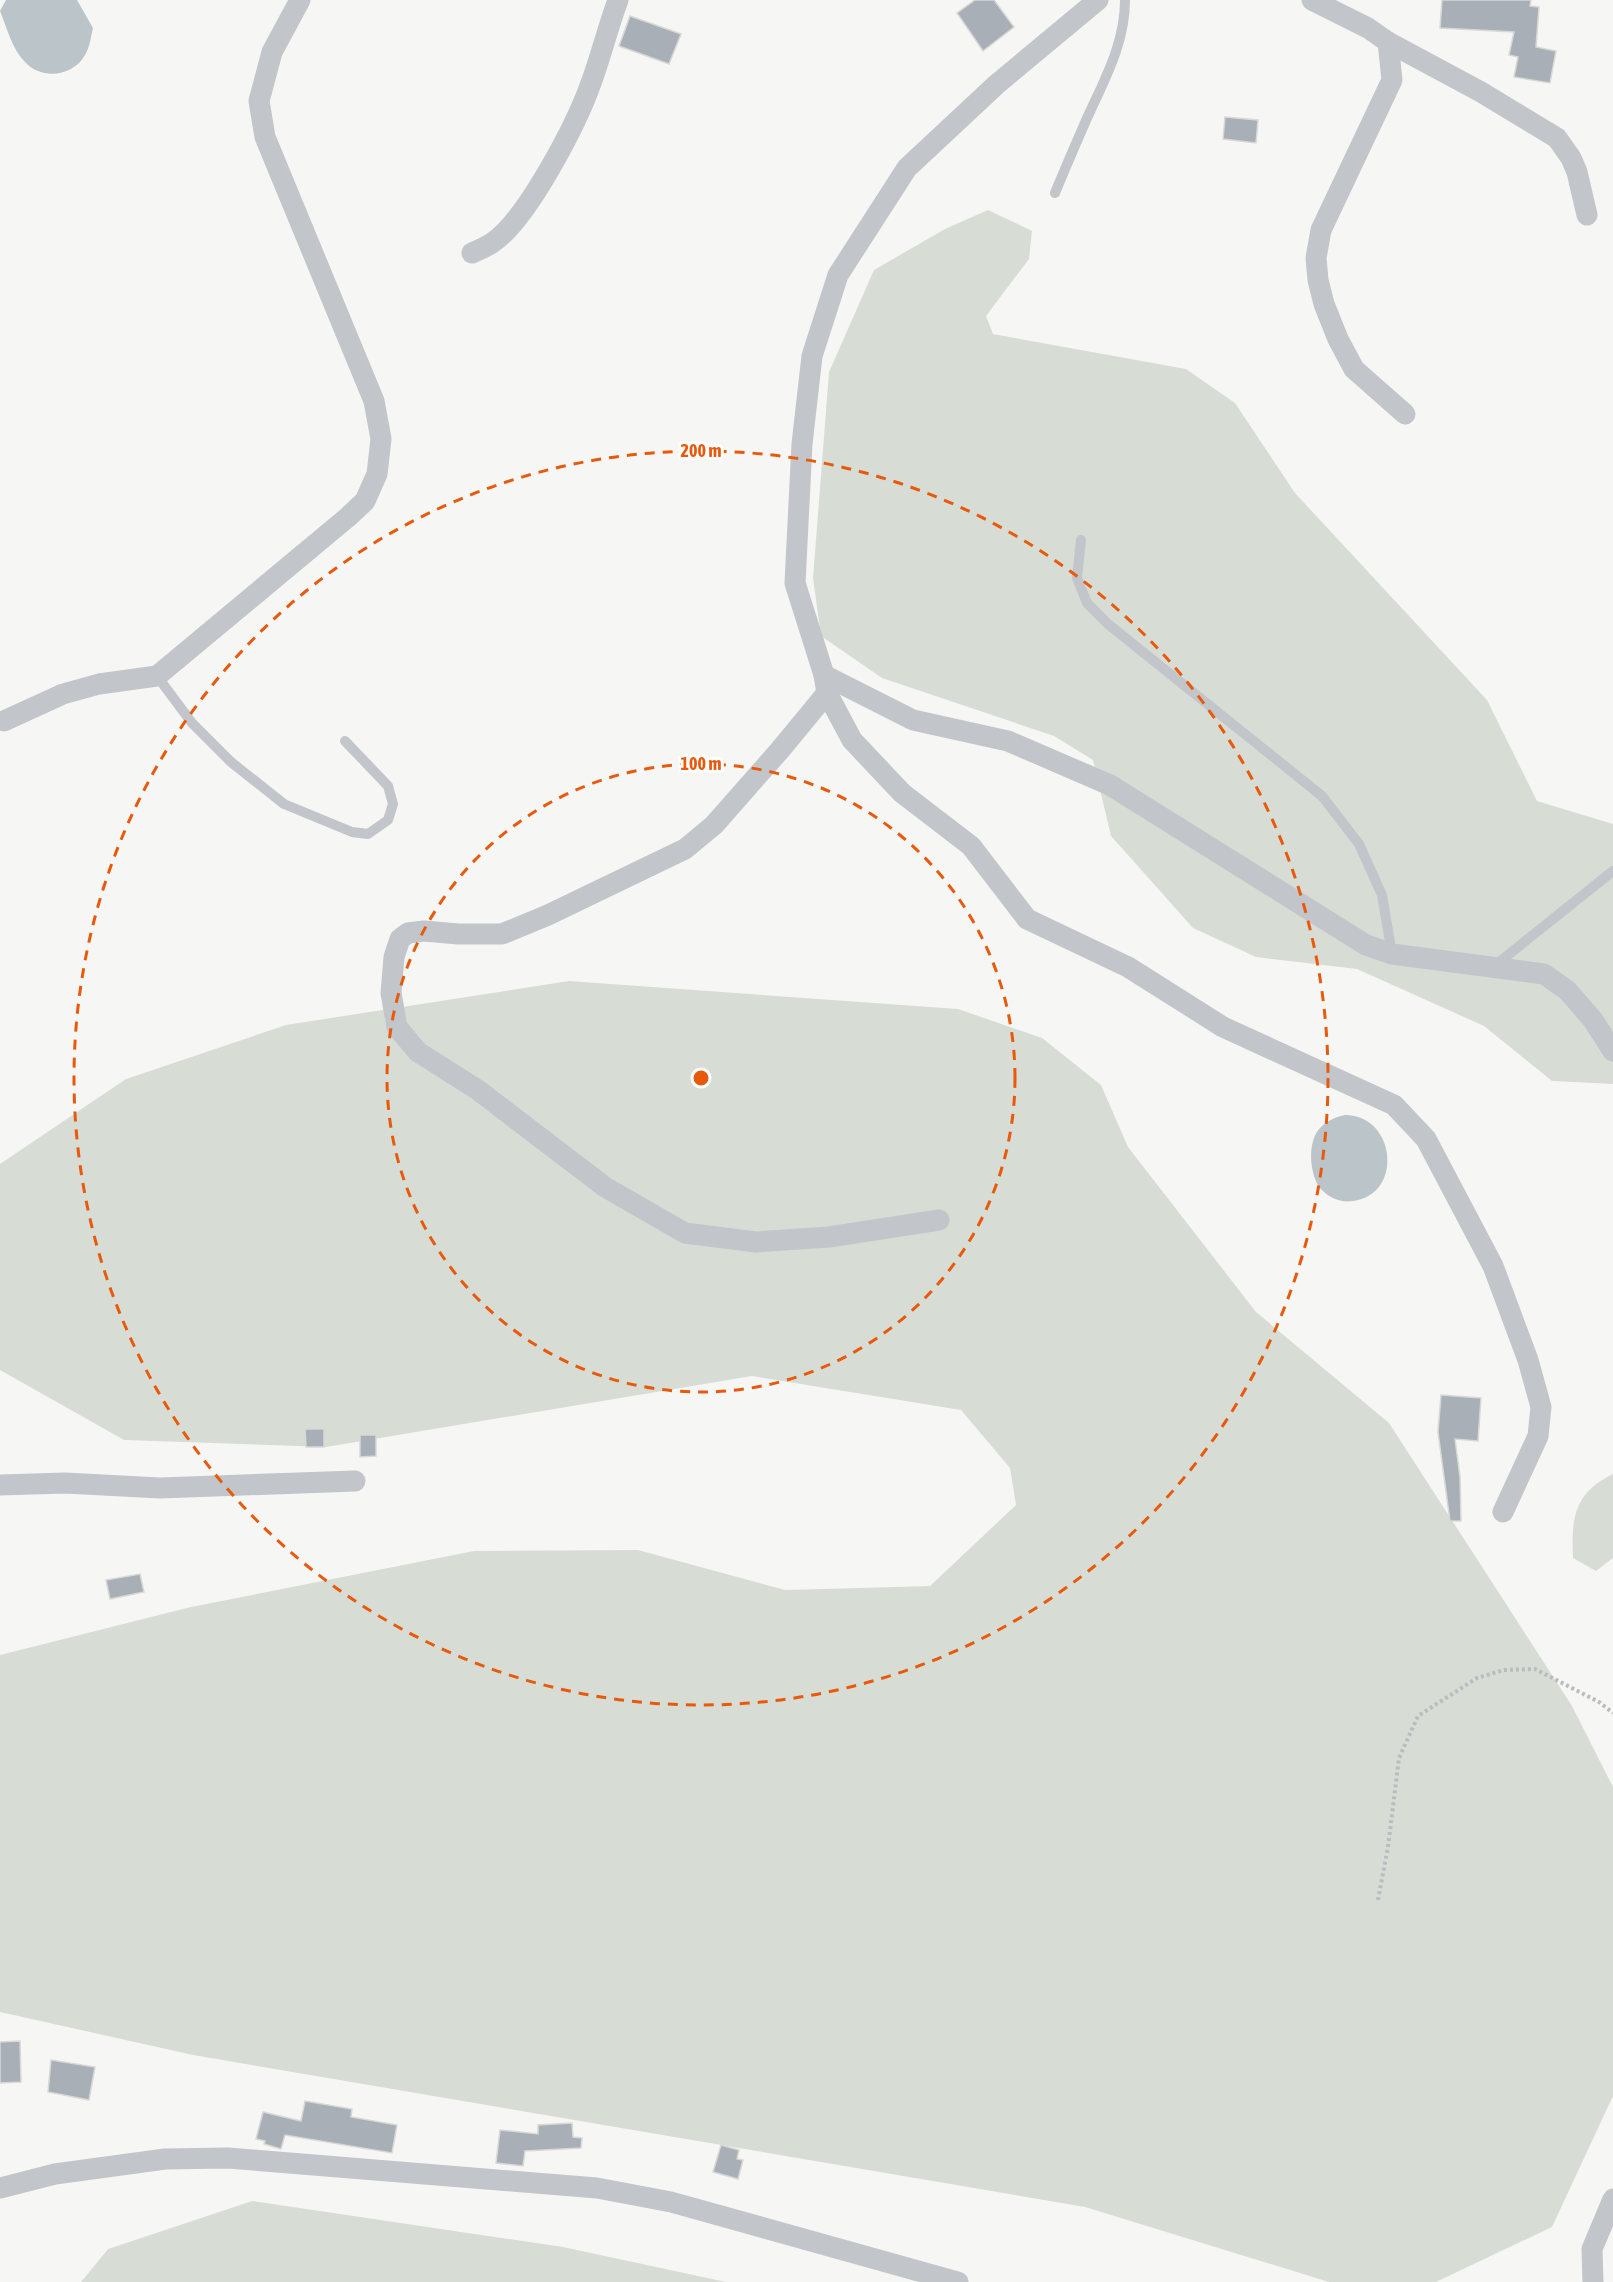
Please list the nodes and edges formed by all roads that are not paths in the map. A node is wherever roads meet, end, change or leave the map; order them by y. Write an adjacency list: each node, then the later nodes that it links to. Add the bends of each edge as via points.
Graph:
1 (300, 0): 12 (street, via 272,52 259,101 265,137 374,401 381,439 377,474 365,501 348,517)
2 (618, 0): 9 (street, via 592,82 557,157 506,230 494,242)
3 (1098, 0): 13 (street, via 997,84 907,168 838,275 812,356 802,444 795,583)
4 (1125, 0): 7 (lane, via 1121,40)
5 (1312, 0): 6 (street)
6 (1388, 42): 8 (street, via 1557,138 1577,172); 10 (street, via 1392,80 1321,230 1316,258 1324,304 1354,369)
7 (1054, 193)
8 (1587, 215)
9 (472, 253)
10 (1405, 414)
11 (1081, 540): 17 (lane, via 1077,578 1088,603 1108,624 1322,796 1359,844 1382,895)
12 (158, 676): 14 (street, via 99,684 63,694); 15 (lane, via 200,731 231,762 284,804 352,832 368,834 388,820 393,804 388,786)
13 (825, 684): 17 (street, via 913,720 1008,741 1110,785 1366,945); 20 (street, via 780,750 714,825 685,849 502,934 424,931 408,933 400,939 391,993 397,1027 418,1052 478,1090 605,1187 685,1233 756,1242 829,1237); 23 (street, via 852,740 902,794 971,846 1027,920 1128,967 1222,1027 1395,1105 1426,1139 1493,1266 1528,1359 1541,1407 1538,1436)
14 (4, 722)
15 (345, 741)
16 (1613, 872): 18 (lane)
17 (1392, 954): 18 (street)
18 (1492, 967): 19 (street, via 1544,974 1568,991)
19 (1613, 1051)
20 (939, 1220)
21 (355, 1481): 22 (street, via 160,1488 64,1483)
22 (0, 1485)
23 (1503, 1512)
24 (0, 2188): 26 (street, via 55,2174 165,2159 228,2158 597,2188 671,2202)
25 (1613, 2199): 27 (street, via 1592,2249)
26 (958, 2282)
27 (1593, 2282)

